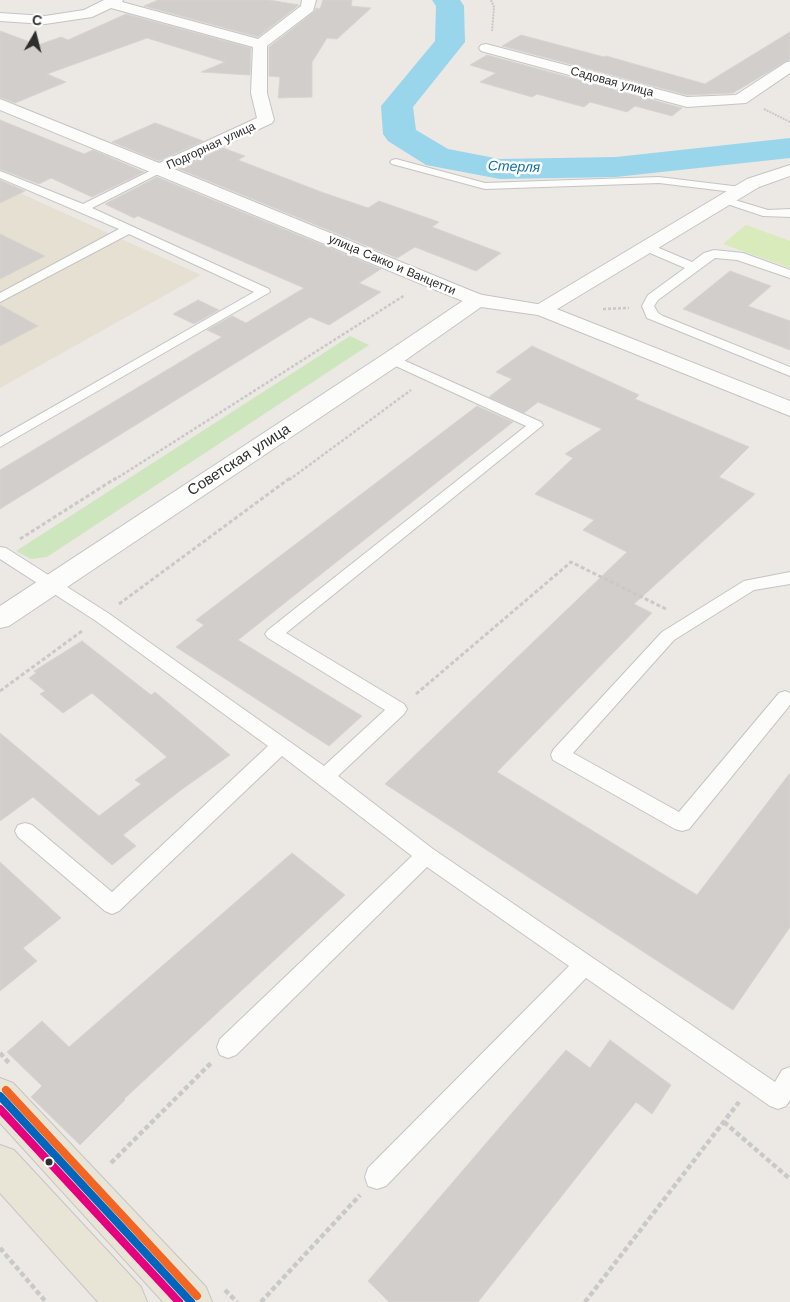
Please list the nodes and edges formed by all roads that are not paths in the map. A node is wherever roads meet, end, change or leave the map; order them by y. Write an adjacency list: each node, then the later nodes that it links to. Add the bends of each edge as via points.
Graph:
1 (309, 0): 4 (street, via 308,8)
2 (113, 2): 3 (street, via 86,14 45,20); 4 (street)
3 (0, 17)
4 (260, 44): 9 (street, Подгорная улица, via 259,93 266,120)
5 (486, 48): 6 (street, Садовая улица, via 687,102 740,100)
6 (790, 66)
7 (0, 104): 9 (street, улица Сакко и Ванцетти)
8 (396, 162): 12 (lane, via 485,186 659,180)
9 (160, 169): 13 (lane); 20 (street, улица Сакко и Ванцетти)
10 (790, 170): 12 (street, via 766,177)
11 (0, 174): 13 (lane)
12 (733, 195): 14 (lane, via 767,214); 16 (street)
13 (83, 208): 15 (lane)
14 (790, 213)
15 (129, 229): 19 (lane); 25 (lane, via 264,292)
16 (647, 247): 17 (lane); 21 (street)
17 (694, 267): 18 (lane, via 708,256 730,254); 23 (lane, via 653,298 648,306 652,315)
18 (790, 274)
19 (0, 298)
20 (477, 300): 21 (street, улица Сакко и Ванцетти); 22 (street, Советская улица)
21 (542, 310): 24 (street, улица Сакко и Ванцетти)
22 (392, 359): 28 (street, Советская улица); 32 (lane, via 536,425 274,634 398,709)
23 (790, 372)
24 (790, 409)
25 (0, 443)
26 (0, 552): 28 (lane)
27 (790, 578): 30 (lane, via 750,585 668,636 560,755 682,823)
28 (50, 585): 29 (street, Советская улица); 31 (lane, via 102,617)
29 (0, 619)
30 (788, 695)
31 (281, 745): 32 (lane); 33 (lane, via 112,905)
32 (325, 777): 34 (lane)
33 (25, 831)
34 (426, 855): 35 (lane); 36 (lane)
35 (585, 964): 37 (lane, via 778,1098); 40 (lane)
36 (228, 1047)
37 (790, 1078)
38 (0, 1096): 42 (main road)
39 (0, 1164): 41 (main road)
40 (377, 1177)
41 (126, 1302)
42 (191, 1302)

